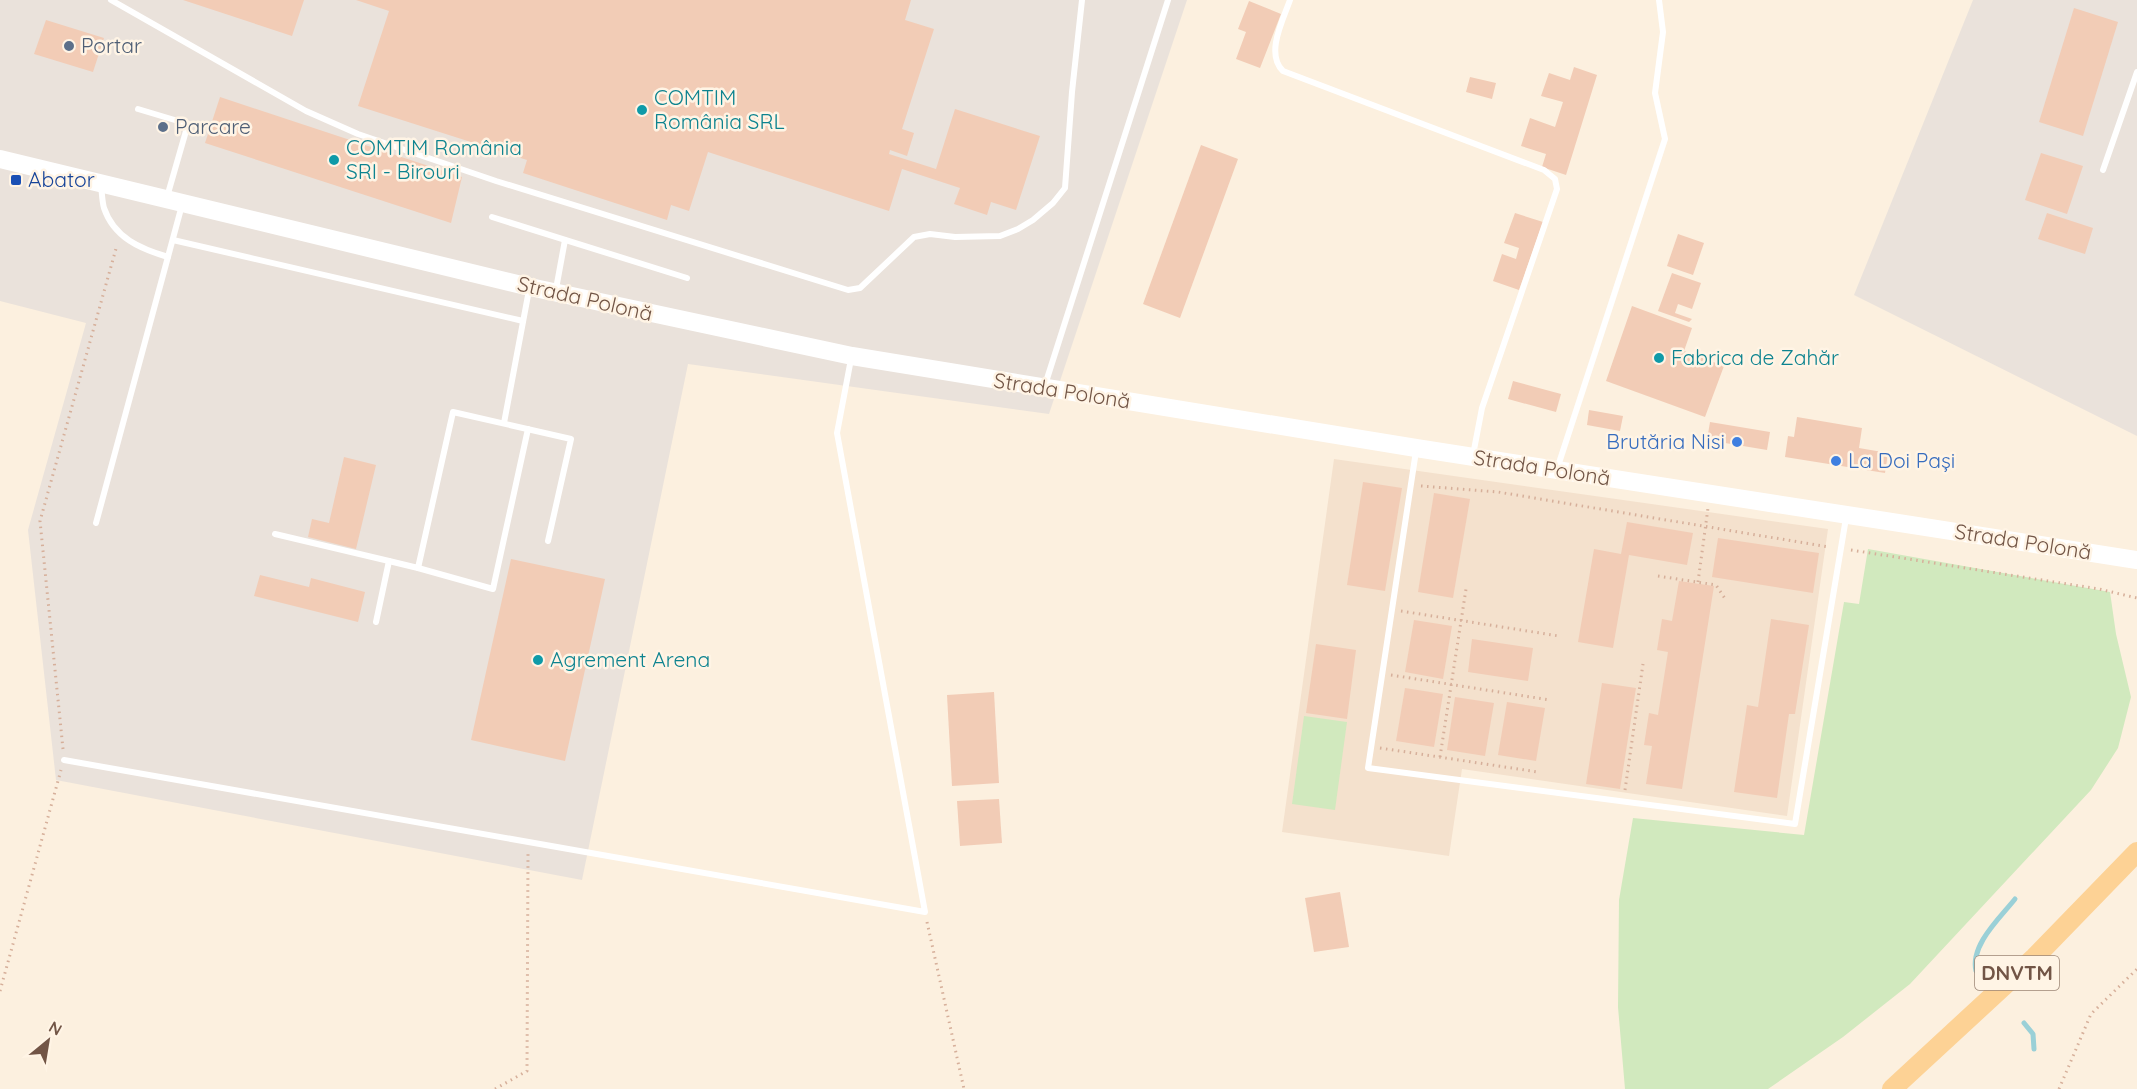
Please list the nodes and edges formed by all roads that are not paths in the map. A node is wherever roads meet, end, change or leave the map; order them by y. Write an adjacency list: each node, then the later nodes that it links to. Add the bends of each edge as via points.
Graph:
1 (111, 0): 2 (lane, via 306,111 358,134 848,290 860,288 914,237 1000,236 1033,220 1053,203 1065,188)
2 (1082, 0)
3 (1168, 0): 21 (lane)
4 (1290, 0): 25 (lane, via 1274,57 1283,71 1544,170 1555,180 1557,189 1482,408)
5 (1659, 0): 26 (lane, via 1663,32 1655,93 1665,139)
6 (2137, 72): 9 (lane)
7 (138, 109): 11 (lane, via 188,124)
8 (0, 159): 10 (main road, Strada Polonă)
9 (2103, 170)
10 (101, 185): 11 (main road, Strada Polonă); 15 (lane, via 104,209 120,235 141,249)
11 (174, 202): 13 (lane); 17 (main road, Strada Polonă)
12 (492, 218): 14 (lane)
13 (173, 240): 15 (lane); 19 (lane)
14 (565, 240): 16 (lane); 18 (lane)
15 (168, 257): 28 (lane)
16 (687, 278)
17 (530, 287): 18 (main road, Strada Polonă); 19 (lane)
18 (555, 292): 20 (main road, Strada Polonă)
19 (523, 321): 22 (lane)
20 (852, 356): 21 (main road, Strada Polonă); 35 (lane, via 837,433 925,912)
21 (1044, 388): 24 (main road, Strada Polonă)
22 (504, 423): 23 (lane); 33 (lane, via 453,412)
23 (528, 429): 30 (lane, via 571,439); 33 (lane, via 493,589)
24 (1416, 448): 25 (main road, Strada Polonă); 27 (lane, via 1368,768 1795,824)
25 (1472, 457): 26 (main road, Strada Polonă)
26 (1557, 470): 27 (main road, Strada Polonă)
27 (1846, 514): 31 (main road, Strada Polonă)
28 (96, 523)
29 (275, 534): 32 (lane)
30 (548, 541)
31 (2137, 560)
32 (389, 561): 33 (lane); 34 (lane)
33 (418, 568)
34 (376, 622)
35 (64, 760)
36 (2137, 852): 37 (main road, DNVTM, via 2035,957)
37 (1892, 1089)

